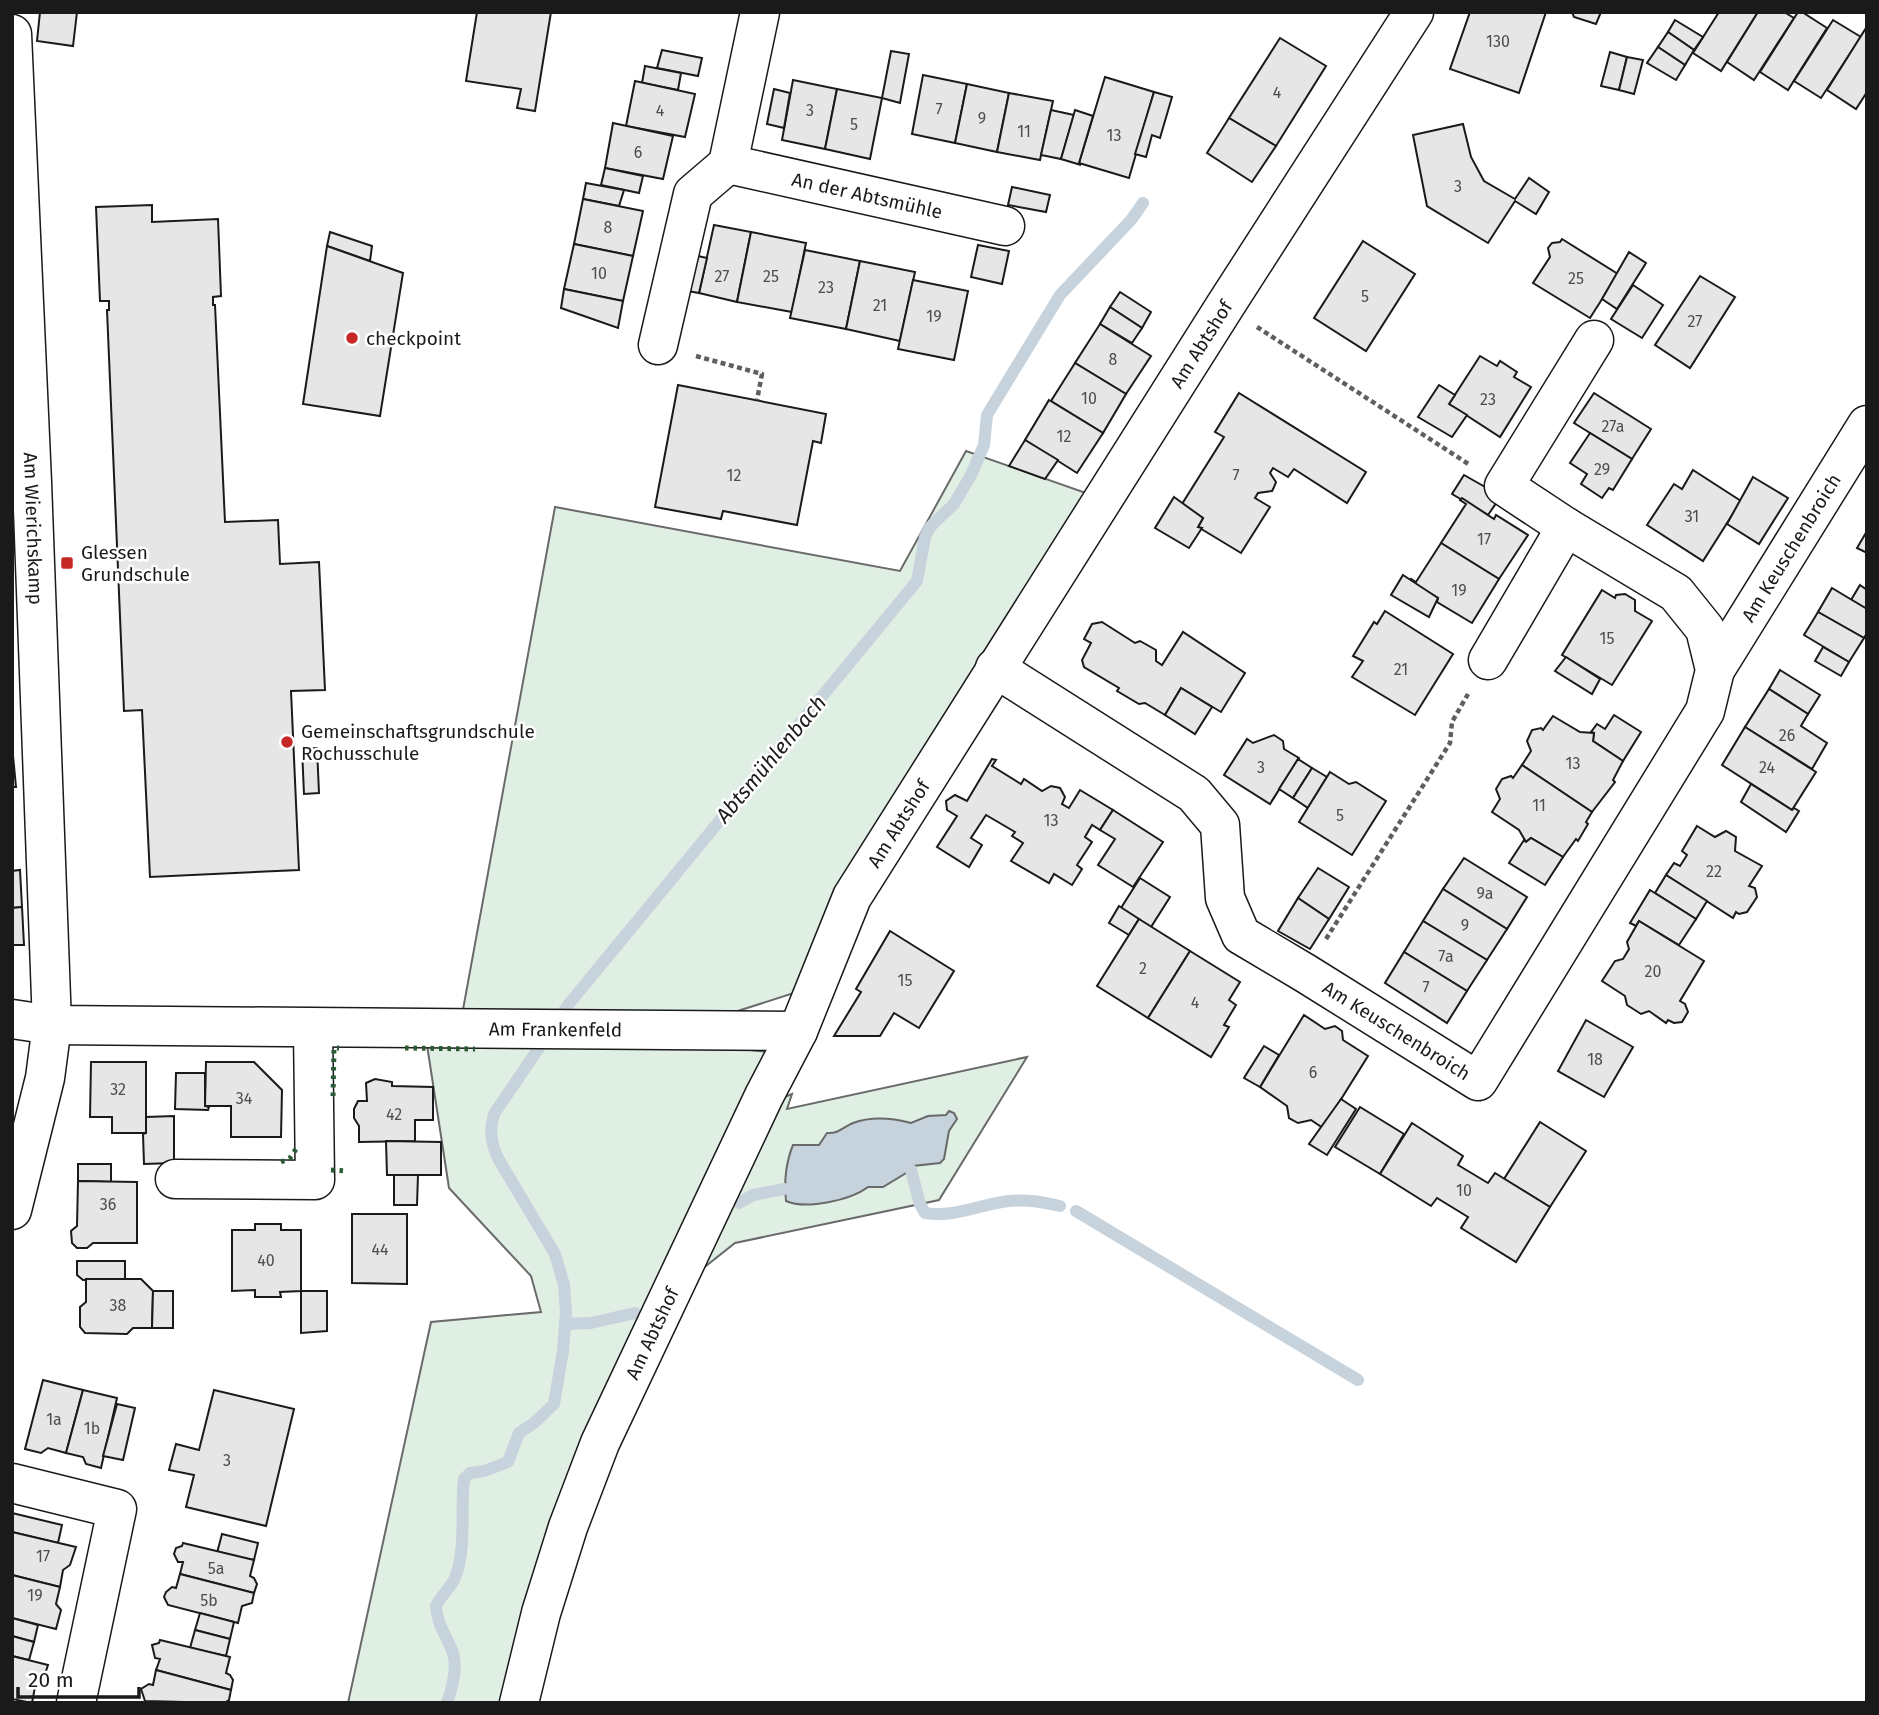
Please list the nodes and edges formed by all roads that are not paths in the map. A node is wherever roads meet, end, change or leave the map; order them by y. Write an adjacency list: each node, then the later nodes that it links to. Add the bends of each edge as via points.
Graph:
1 (760, 12): 4 (street)
2 (1414, 12): 12 (street, Am Abtshof)
3 (12, 34): 9 (street, Am Wierichskamp)
4 (728, 164): 5 (street, An der Abtsmühle); 7 (street, via 693,194)
5 (1004, 226)
6 (1594, 340): 10 (street, Am Keuschenbroich, via 1504,486)
7 (658, 345)
8 (1867, 425): 13 (street, Am Keuschenbroich)
9 (22, 483): 15 (street, Am Wierichskamp)
10 (1566, 527): 11 (street); 13 (street, Am Keuschenbroich, via 1676,593 1705,629)
11 (1488, 660)
12 (995, 668): 13 (street, Am Keuschenbroich, via 1194,794 1220,825 1225,898 1241,935 1478,1082 1705,711); 17 (street, Am Abtshof, via 852,897)
13 (1715, 670)
14 (12, 1019): 15 (street, Am Frankenfeld)
15 (52, 1025): 16 (street, Am Frankenfeld); 19 (street, Am Wierichskamp, via 45,1078)
16 (313, 1029): 17 (street, Am Frankenfeld); 18 (street, via 315,1180)
17 (798, 1031): 22 (street, Am Abtshof, via 600,1443 564,1539)
18 (175, 1179)
19 (12, 1210)
20 (12, 1483): 21 (street, via 117,1509)
21 (76, 1703)
22 (519, 1703)

